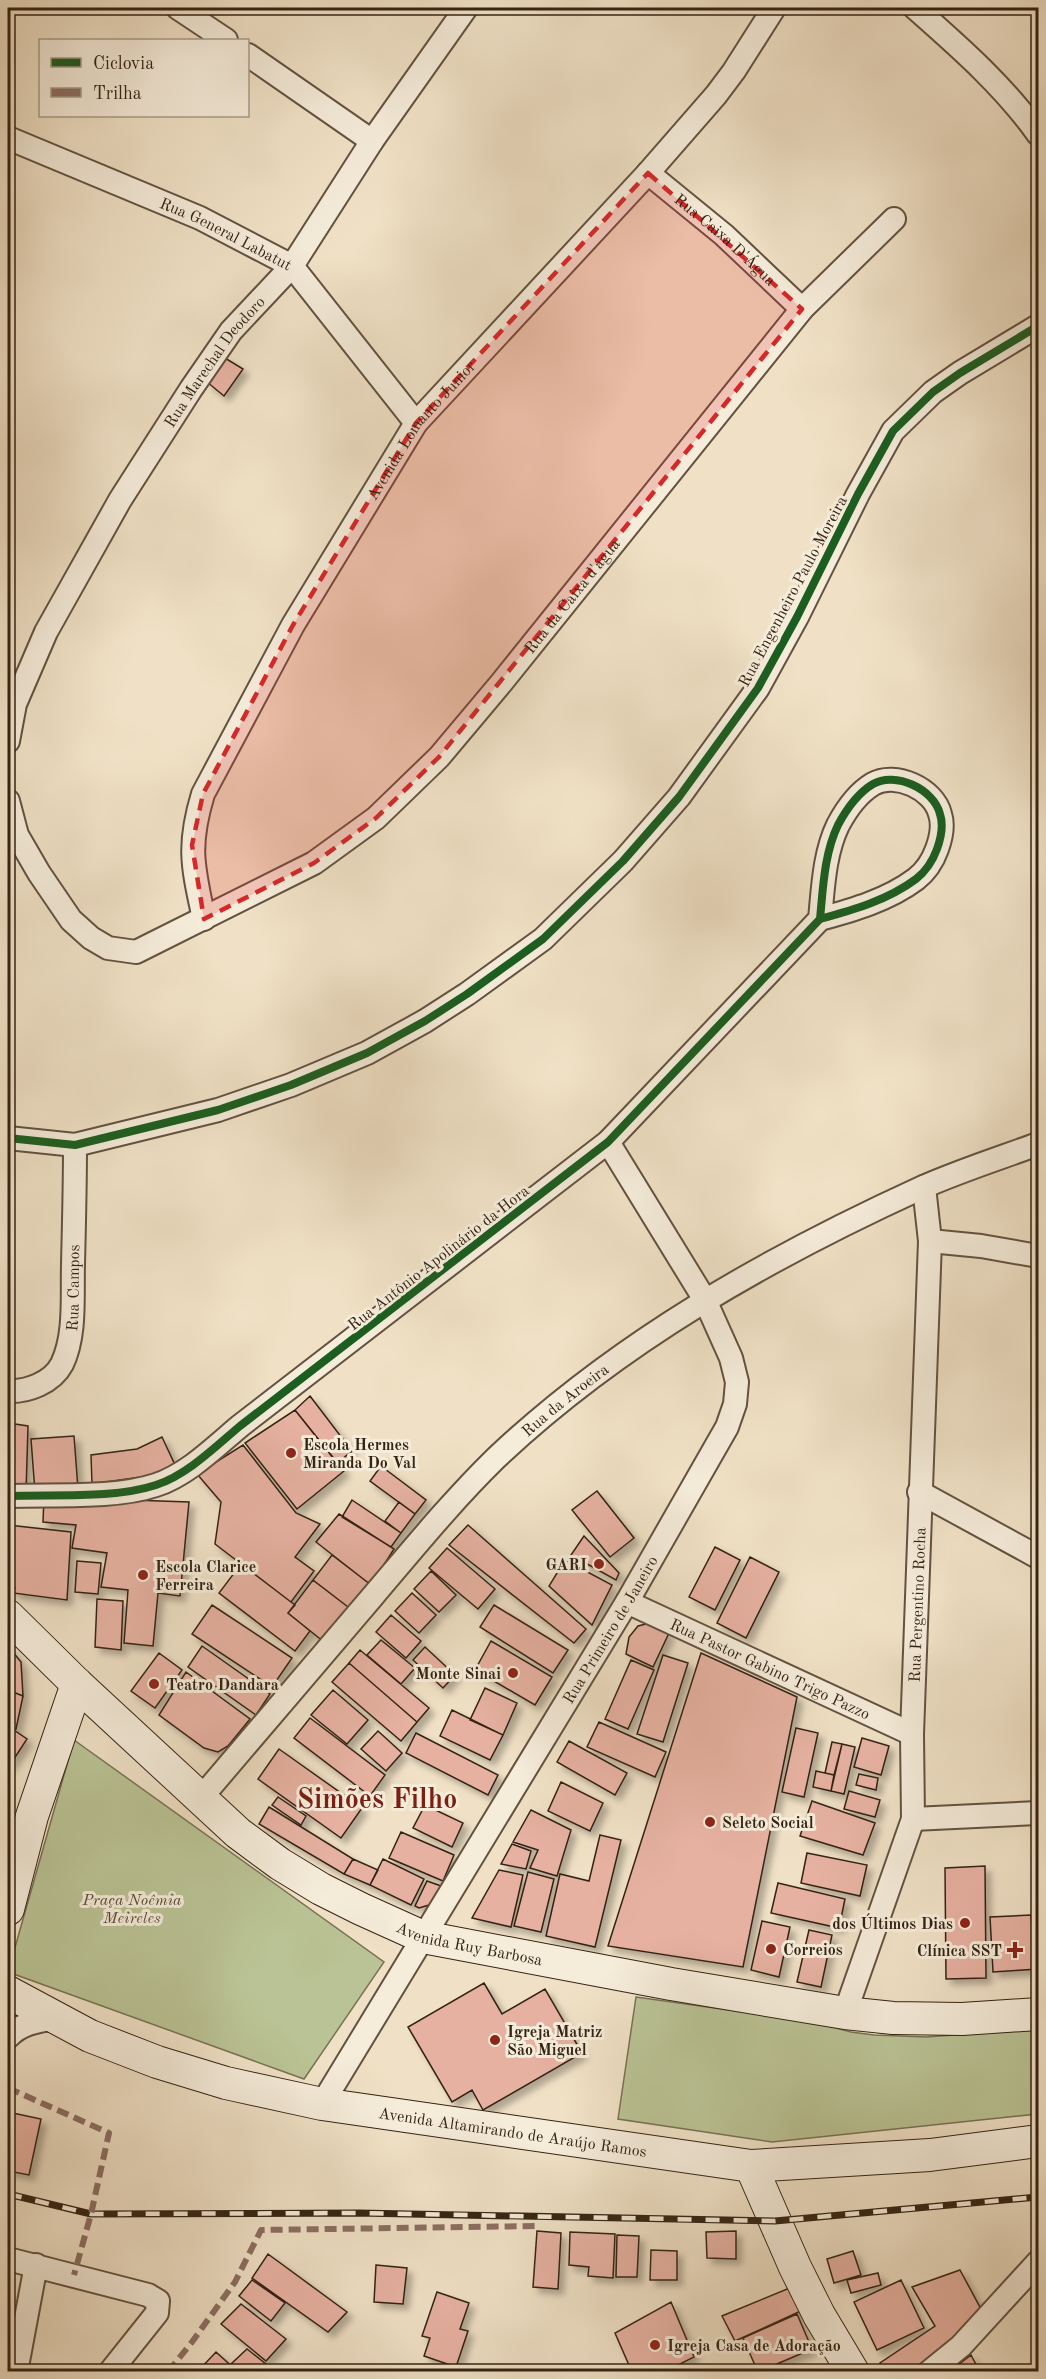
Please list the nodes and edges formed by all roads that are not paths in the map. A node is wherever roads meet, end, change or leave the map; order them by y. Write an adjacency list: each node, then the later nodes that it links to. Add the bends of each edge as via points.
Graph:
1 (177, 8): 5 (street)
2 (466, 8): 9 (street, Rua Marechal Deodoro)
3 (915, 8): 7 (street, via 982,70)
4 (770, 9): 10 (street, Avenida Lomanto Junior, via 734,71)
5 (224, 39)
6 (249, 57): 9 (street)
7 (1038, 134)
8 (8, 138): 12 (street, Rua General Labatut, via 200,218)
9 (372, 141): 12 (street, Rua Marechal Deodoro)
10 (648, 173): 13 (street, Rua Caixa D'Água, via 724,235); 15 (street, Avenida Lomanto Junior)
11 (894, 219): 13 (street, Rua da Caixa d'água)
12 (292, 266): 15 (street, Rua General Labatut); 16 (street, Rua Marechal Deodoro, via 231,332 120,500 46,632 15,704)
13 (802, 309): 18 (street, Rua da Caixa d'água, via 438,758 376,818 315,863)
14 (1038, 326): 23 (street, Rua Engenheiro Paulo Moreira, via 933,392 893,431 758,688 679,797 623,861 543,939 467,994 367,1053 219,1110)
15 (416, 423): 18 (street, Avenida Lomanto Junior, via 293,625 203,794 192,845)
16 (8, 741)
17 (8, 801): 18 (street, via 17,835 39,873 71,920 91,938 108,948 136,952)
18 (204, 919)
19 (820, 919): 19 (street, via 825,870 837,826 856,798 875,783 894,780 912,784 931,796 940,813 942,836 934,859 917,878 856,909); 21 (street, Rua Antônio Apolinário da Hora)
20 (8, 1138): 23 (street, Rua Engenheiro Paulo Moreira)
21 (608, 1142): 27 (street, Rua Primeiro de Janeiro); 30 (street, Rua Antônio Apolinário da Hora, via 196,1463 157,1485 118,1492)
22 (1038, 1144): 24 (street, Rua da Aroeira)
23 (75, 1145): 28 (street, Rua Campos, via 72,1317 67,1347 61,1366 42,1384 21,1392)
24 (924, 1187): 25 (street, Rua Pergentino Rocha); 27 (street, Rua da Aroeira)
25 (930, 1241): 26 (street); 29 (street, Rua Pergentino Rocha)
26 (1038, 1256)
27 (705, 1300): 32 (street, Rua Primeiro de Janeiro, via 731,1358 737,1382 735,1404 727,1426); 36 (street, Rua da Aroeira, via 637,1344 563,1400 496,1459 444,1512)
28 (8, 1391)
29 (920, 1492): 31 (street); 35 (street, Rua Pergentino Rocha)
30 (8, 1496)
31 (1038, 1557)
32 (627, 1602): 35 (street, Rua Pastor Gabino Trigo Pazzo); 41 (street, Rua Primeiro de Janeiro)
33 (8, 1616): 34 (main road, Avenida Ruy Barbosa)
34 (77, 1684): 36 (main road, Avenida Ruy Barbosa); 37 (main road)
35 (912, 1734): 39 (street, Rua Pergentino Rocha)
36 (200, 1799): 41 (main road, Avenida Ruy Barbosa, via 280,1864 361,1910)
37 (20, 1813): 40 (main road)
38 (1038, 1813): 39 (street)
39 (914, 1819): 43 (street, Rua Pergentino Rocha)
40 (8, 1909)
41 (423, 1937): 43 (main road, Avenida Ruy Barbosa); 47 (street, Rua Primeiro de Janeiro)
42 (8, 1992): 45 (main road, Avenida Altamirando de Araújo Ramos)
43 (845, 2013): 44 (main road, Avenida Ruy Barbosa, via 962,2019)
44 (1038, 2014)
45 (56, 2018): 46 (street, via 16,2028); 47 (main road, Avenida Altamirando de Araújo Ramos, via 157,2062 226,2083)
46 (8, 2037)
47 (322, 2104): 49 (main road, Avenida Altamirando de Araújo Ramos)
48 (1038, 2141): 49 (main road, Avenida Altamirando de Araújo Ramos, via 930,2155)
49 (751, 2166): 55 (main road, via 819,2315)
50 (8, 2259): 52 (street)
51 (1038, 2262): 56 (street, via 961,2346)
52 (36, 2265): 53 (street); 54 (street, via 158,2301 157,2313)
53 (16, 2372)
54 (110, 2372)
55 (853, 2372)
56 (929, 2372)

